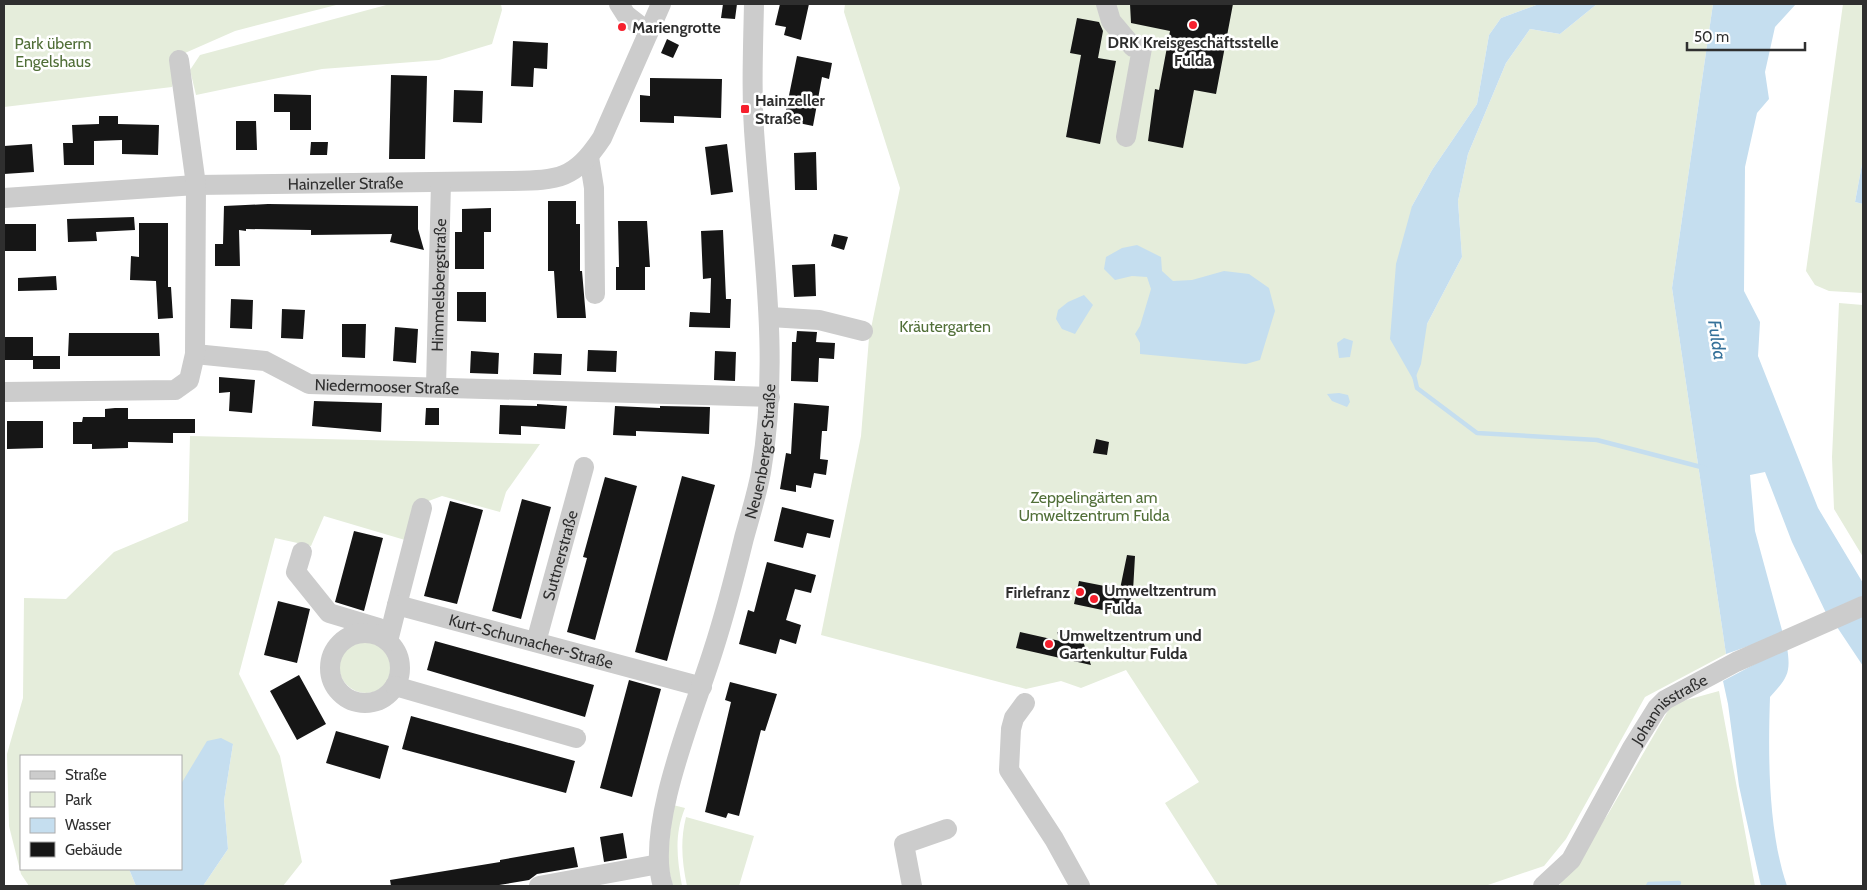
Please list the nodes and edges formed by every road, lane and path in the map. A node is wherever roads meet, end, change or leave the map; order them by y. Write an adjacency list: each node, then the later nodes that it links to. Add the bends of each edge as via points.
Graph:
1 (619, 4): 5 (street, via 626,15)
2 (662, 4): 5 (street, Hainzeller Straße)
3 (754, 4): 13 (street, Neuenberger Straße, via 755,142)
4 (1106, 4): 7 (street, via 1111,21 1133,47 1142,48)
5 (648, 32): 8 (street, Hainzeller Straße, via 602,138)
6 (179, 60): 10 (street)
7 (1126, 137)
8 (589, 158): 9 (street, Hainzeller Straße, via 562,178); 12 (street, via 594,188)
9 (441, 182): 10 (street, Hainzeller Straße); 16 (street, Himmelsbergstraße)
10 (196, 185): 11 (street, Hainzeller Straße); 15 (street)
11 (4, 198)
12 (595, 294)
13 (770, 317): 14 (street, via 819,320); 18 (street, Neuenberger Straße)
14 (863, 331)
15 (195, 354): 16 (street, Niedermooser Straße, via 265,360 309,384); 17 (street, via 189,380 175,390)
16 (436, 387): 18 (street, Niedermooser Straße)
17 (4, 392)
18 (770, 397): 27 (street, Neuenberger Straße, via 761,473 721,628)
19 (584, 467): 25 (street, Suttnerstraße)
20 (422, 508): 22 (street)
21 (302, 552): 24 (street, via 296,572 329,613)
22 (397, 605): 24 (street); 25 (street, Kurt-Schumacher-Straße)
23 (1863, 606): 36 (street, Johannisstraße, via 1736,662 1665,700 1648,722 1571,860)
24 (389, 636): 26 (street, via 399,657 399,677); 26 (street, via 369,633 349,637 339,644 330,665 331,677 344,696 366,703 378,701)
25 (536, 642): 27 (street, Kurt-Schumacher-Straße)
26 (395, 686): 29 (street)
27 (702, 687): 31 (street, Neuenberger Straße, via 670,784 661,827)
28 (1025, 703): 35 (street, via 1014,718 1011,729 1010,770)
29 (576, 738)
30 (947, 829): 34 (street, via 904,844)
31 (659, 864): 32 (street); 33 (street, Neuenberger Straße)
32 (539, 886)
33 (663, 886)
34 (912, 886)
35 (1080, 886)
36 (1543, 886)

